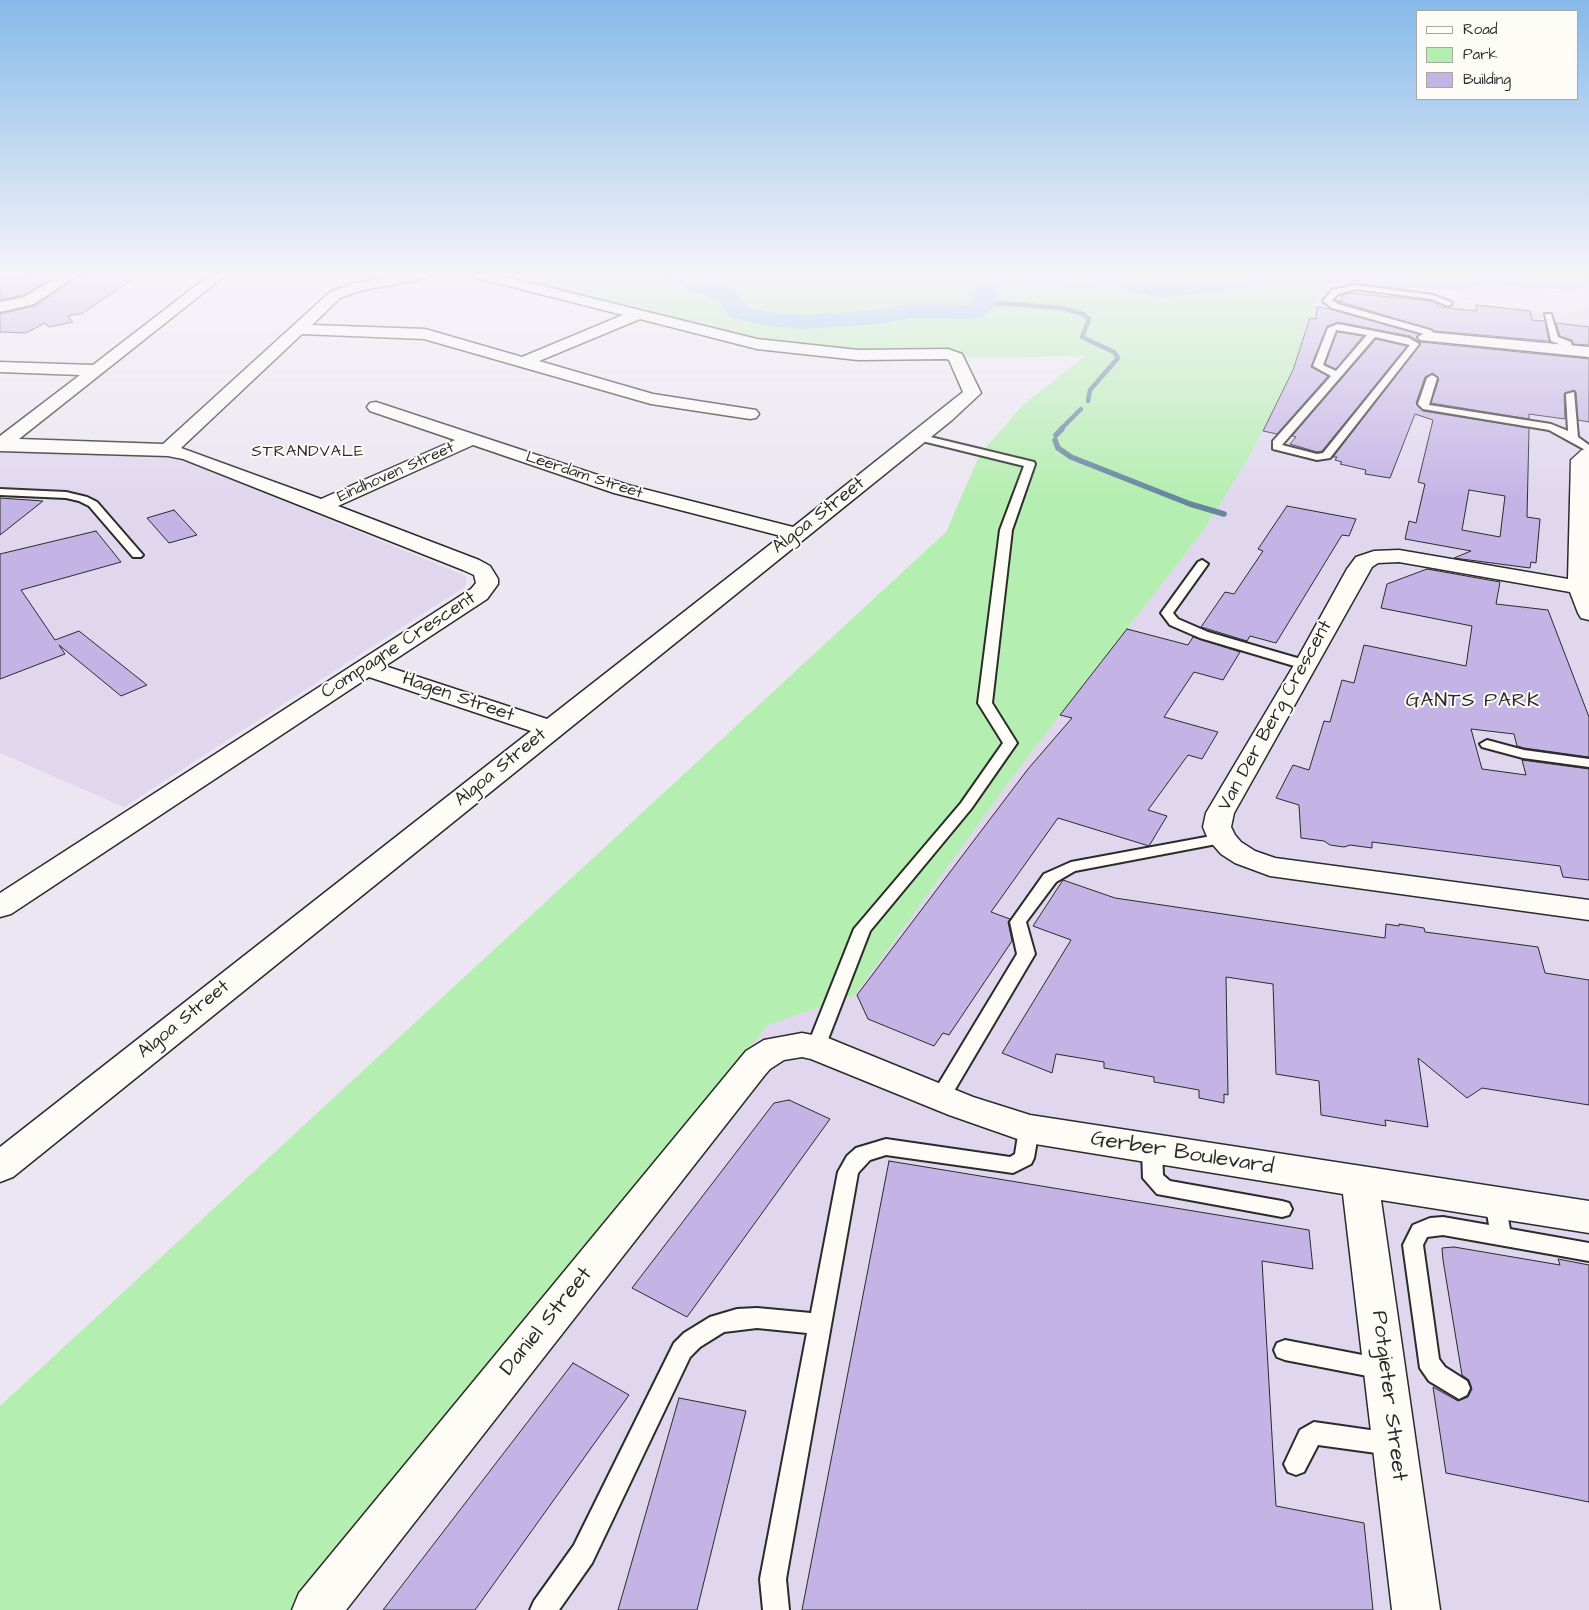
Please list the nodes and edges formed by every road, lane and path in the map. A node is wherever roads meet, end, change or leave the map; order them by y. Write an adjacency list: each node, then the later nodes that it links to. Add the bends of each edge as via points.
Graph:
1 (123, 349): 14 (street)
2 (278, 349): 25 (street)
3 (478, 349): 12 (street)
4 (554, 349): 12 (street)
5 (799, 349): 20 (street, Algoa Street, via 858,355 943,353 956,357 972,393)
6 (1324, 349): 15 (lane, via 1318,366)
7 (1359, 349): 15 (lane)
8 (1411, 349): 15 (lane, via 1326,456 1317,457 1277,447 1277,443)
9 (1561, 349): 10 (street)
10 (1570, 350): 11 (street)
11 (1589, 352)
12 (523, 362): 19 (street, via 651,399)
13 (0, 367): 14 (street)
14 (96, 370): 23 (street)
15 (1336, 375)
16 (1432, 378): 21 (lane, via 1423,404 1426,407 1545,426)
17 (1571, 394): 21 (lane)
18 (376, 406): 22 (street, Leerdam Street)
19 (750, 414)
20 (918, 438): 30 (street, Algoa Street); 43 (lane, via 1030,464 1006,530 985,703 1010,742 966,806 862,929)
21 (1572, 438): 24 (lane)
22 (472, 439): 29 (street, Eindhoven Street); 30 (street, Leerdam Street, via 621,489)
23 (0, 444): 25 (street, Compagne Crescent)
24 (1589, 449)
25 (168, 450): 29 (street, Compagne Crescent, via 189,455)
26 (1589, 454): 28 (street, via 1580,460)
27 (0, 492): 31 (lane, via 83,498 93,504)
28 (1585, 497): 33 (street)
29 (320, 507): 36 (street, Compagne Crescent, via 471,565 482,571 487,579 479,594)
30 (797, 534): 37 (street, Algoa Street)
31 (137, 555)
32 (1202, 564): 35 (lane, via 1167,613 1174,622 1204,635)
33 (1579, 586): 34 (street); 35 (street, Van Der Berg Crescent, via 1408,557 1374,557 1358,569)
34 (1589, 613)
35 (1306, 665): 40 (street, Van Der Berg Crescent, via 1220,813 1217,827)
36 (367, 668): 37 (street, Hagen Street); 41 (street, Compagne Crescent)
37 (550, 729): 47 (street, Algoa Street)
38 (1486, 744): 39 (lane, via 1523,754)
39 (1589, 763)
40 (1222, 839): 42 (street, Van Der Berg Crescent, via 1245,857 1270,867); 44 (lane, via 1071,868 1050,878 1018,922 1026,954)
41 (0, 907)
42 (1589, 910)
43 (802, 1046): 44 (street, Gerber Boulevard); 60 (street, Daniel Street, via 767,1054 752,1067)
44 (940, 1098): 45 (street, Gerber Boulevard)
45 (1029, 1128): 46 (street, Gerber Boulevard); 54 (lane, via 1024,1158 1013,1165 897,1147 874,1149 854,1162 848,1172)
46 (1152, 1150): 48 (street, Gerber Boulevard); 50 (lane, via 1153,1178 1164,1188)
47 (0, 1168)
48 (1360, 1181): 49 (street, Gerber Boulevard); 56 (street, Potgieter Street)
49 (1495, 1202): 51 (street, Gerber Boulevard); 52 (lane)
50 (1282, 1209)
51 (1589, 1217)
52 (1501, 1237): 53 (lane); 57 (lane, via 1443,1226 1430,1227 1420,1231 1413,1245 1431,1368)
53 (1589, 1252)
54 (820, 1324): 61 (lane, via 737,1319 718,1324 682,1350 583,1554); 62 (lane, via 773,1579)
55 (1285, 1350): 56 (lane)
56 (1385, 1369): 58 (street, Potgieter Street)
57 (1459, 1388)
58 (1394, 1445): 59 (lane, via 1314,1433 1308,1438); 63 (street, Potgieter Street)
59 (1296, 1464)
60 (316, 1610)
61 (543, 1610)
62 (776, 1610)
63 (1416, 1610)

